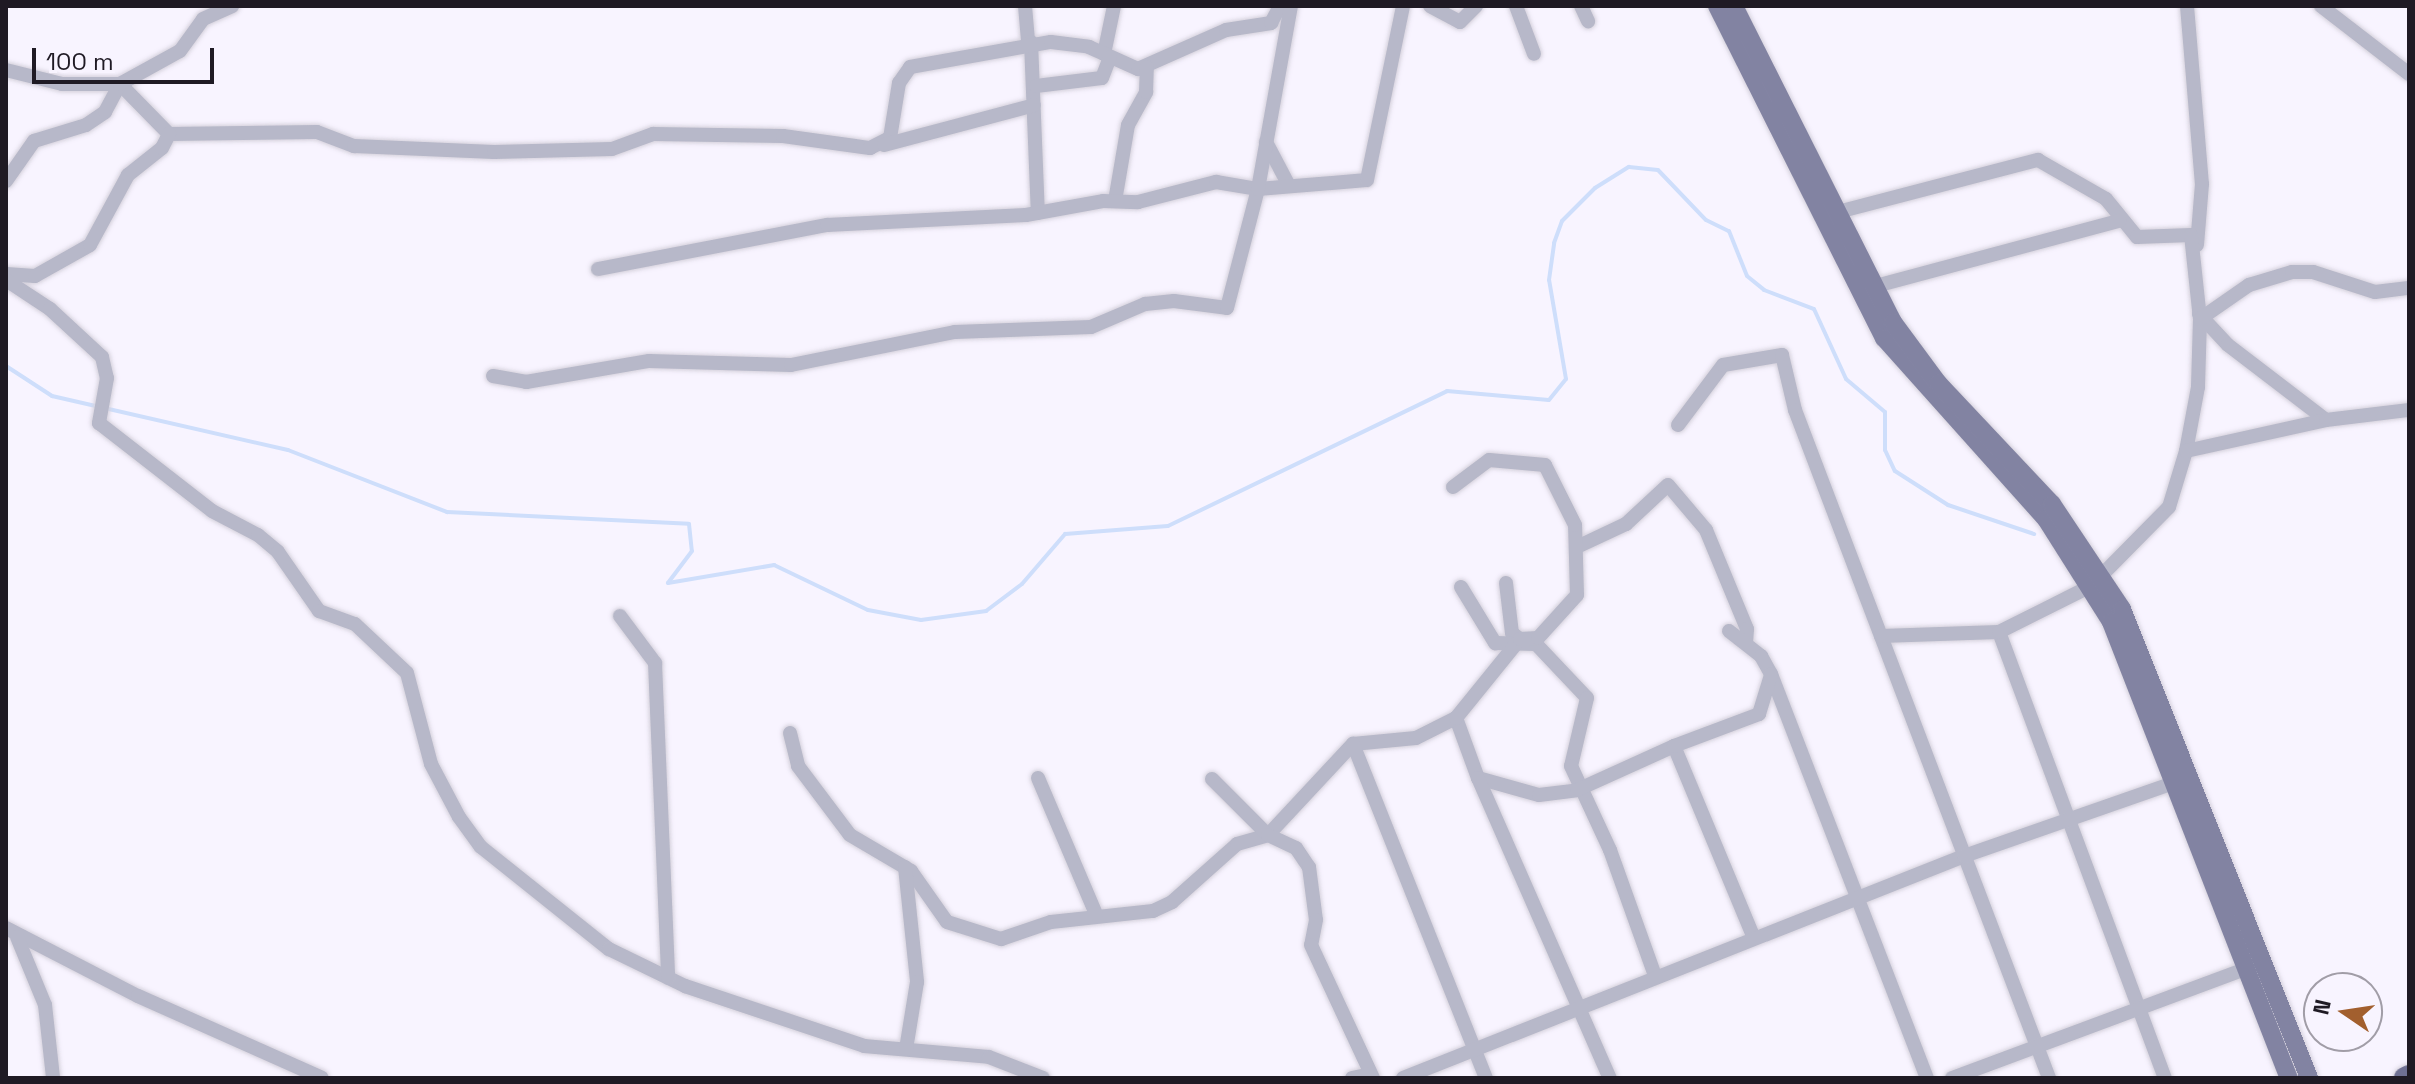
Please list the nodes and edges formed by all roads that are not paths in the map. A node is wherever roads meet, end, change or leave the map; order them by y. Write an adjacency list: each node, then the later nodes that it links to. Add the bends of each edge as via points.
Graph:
1 (232, 6): 22 (street, via 203,19 180,51)
2 (1025, 6): 16 (street)
3 (1114, 6): 18 (street)
4 (1280, 6): 19 (street, via 1271,23 1226,30)
5 (1291, 6): 26 (street)
6 (1403, 6): 29 (street, via 1367,180)
7 (1430, 6): 8 (street, via 1460,22)
8 (1476, 6)
9 (1516, 6): 17 (street)
10 (1581, 6): 15 (street)
11 (1717, 6): 47 (main road, via 1884,338)
12 (1734, 6): 33 (main road)
13 (2187, 6): 39 (street, via 2202,184 2196,229)
14 (2321, 6): 21 (street)
15 (1588, 21)
16 (1030, 43): 18 (street); 23 (street); 27 (street, via 910,67 899,83 894,128)
17 (1534, 54)
18 (1107, 56): 19 (street); 23 (street, via 1102,78)
19 (1147, 67): 31 (street, via 1146,92 1128,125)
20 (6, 70): 22 (street, via 62,84)
21 (2409, 74)
22 (120, 84): 25 (street); 28 (street, via 105,112 86,125 34,141)
23 (1036, 86): 24 (street)
24 (1034, 105): 27 (street); 32 (street)
25 (169, 134): 27 (street, via 317,132 354,146 494,152 612,149 653,134); 36 (street, via 162,148 128,175 90,245 38,275)
26 (1266, 142): 29 (street); 30 (street)
27 (884, 145)
28 (6, 181)
29 (1287, 182): 30 (street)
30 (1258, 189): 31 (street, via 1216,182); 40 (street, via 1227,308 1174,301 1145,304 1091,327 955,332 791,365 649,361 526,382)
31 (1115, 201): 32 (street)
32 (1038, 213): 35 (street, via 827,225)
33 (1834, 213): 34 (street, via 2038,160 2106,199); 37 (main road)
34 (2119, 221): 37 (street); 39 (street, via 2137,237 2191,235)
35 (598, 269)
36 (6, 277): 76 (street, via 102,357 107,378 99,423 212,511 268,544 310,603 355,624 407,673 439,785 481,847 609,949)
37 (1872, 287): 47 (main road, via 1922,363 2052,504)
38 (2409, 288): 39 (street, via 2375,292 2313,272 2292,272 2249,285)
39 (2200, 319): 42 (street); 44 (street, via 2198,387)
40 (493, 376)
41 (2409, 410): 42 (street)
42 (2326, 420): 44 (street)
43 (1678, 425): 53 (street, via 1723,365 1782,355 1795,410)
44 (2186, 451): 47 (street, via 2169,507)
45 (1453, 487): 46 (street, via 1489,460 1545,465 1575,525)
46 (1579, 546): 54 (street, via 1577,595 1538,638); 55 (street, via 1626,524 1668,485 1706,530 1747,629)
47 (2098, 582): 52 (street); 64 (main road); 95 (main road, via 2140,645)
48 (1506, 583): 54 (street, via 1512,633)
49 (1461, 587): 54 (street, via 1495,643)
50 (620, 616): 76 (street, via 655,663)
51 (1729, 631): 55 (street)
52 (1999, 632): 53 (street); 66 (street)
53 (1881, 636): 68 (street)
54 (1520, 639): 57 (street); 65 (street, via 1536,644 1587,698 1570,752)
55 (1746, 643): 56 (street)
56 (1771, 674): 60 (street, via 1759,714); 70 (street)
57 (1456, 718): 59 (street, via 1416,738); 62 (street)
58 (790, 733): 69 (street, via 798,766 850,835)
59 (1353, 744): 67 (street, via 1280,821); 81 (street)
60 (1674, 746): 65 (street); 73 (street)
61 (1038, 778): 71 (street)
62 (1478, 778): 65 (street, via 1539,795); 77 (street)
63 (1212, 779): 67 (street)
64 (2177, 782): 66 (street); 74 (main road)
65 (1577, 790): 75 (street, via 1610,850)
66 (2070, 819): 68 (street); 78 (street)
67 (1275, 839): 71 (street, via 1237,844 1172,902 1153,911); 82 (street, via 1309,867 1316,920 1311,945)
68 (1964, 856): 70 (street); 79 (street)
69 (905, 867): 71 (street, via 947,922 985,936 1001,939); 80 (street, via 917,982)
70 (1860, 900): 73 (street); 90 (street)
71 (1096, 914)
72 (11, 932): 83 (street, via 36,969); 84 (street)
73 (1754, 938): 75 (street)
74 (2250, 967): 78 (street); 94 (main road)
75 (1655, 976): 77 (street)
76 (668, 978): 80 (street, via 864,1046)
77 (1579, 1007): 81 (street); 89 (street)
78 (2139, 1009): 79 (street); 93 (street)
79 (2037, 1048): 91 (street); 92 (street)
80 (906, 1049): 85 (street, via 1004,1060)
81 (1475, 1050): 87 (street); 88 (street)
82 (1372, 1076): 86 (street)
83 (53, 1078)
84 (322, 1078)
85 (1043, 1078)
86 (1352, 1078)
87 (1403, 1078)
88 (1486, 1078)
89 (1610, 1078)
90 (1927, 1078)
91 (1952, 1078)
92 (2049, 1078)
93 (2165, 1078)
94 (2289, 1078)
95 (2309, 1078)

